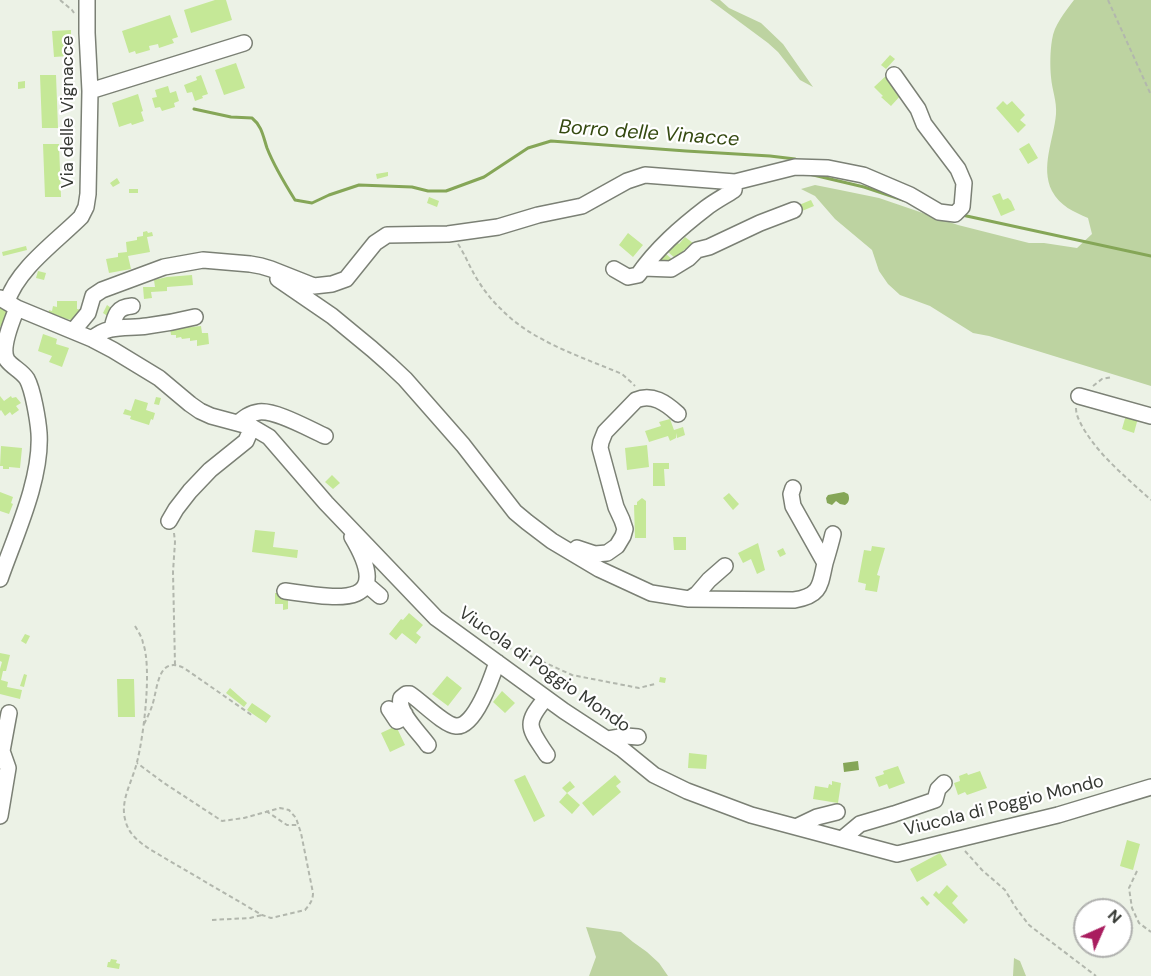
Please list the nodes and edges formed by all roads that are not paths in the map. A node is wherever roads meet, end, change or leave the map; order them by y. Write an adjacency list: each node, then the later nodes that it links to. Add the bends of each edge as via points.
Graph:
1 (87, 0): 4 (street, Via delle Vignacce)
2 (244, 43): 4 (street)
3 (894, 75): 5 (street, via 958,169 964,183 962,207 955,214 939,212 863,175 828,168 795,167)
4 (90, 91): 10 (street, Via delle Vignacce, via 86,207 81,217 22,275)
5 (735, 182): 7 (street, via 645,175 582,206 498,227 447,234 387,235 375,243 346,279 332,284 314,286); 8 (street, via 734,190 672,235)
6 (794, 210): 8 (street, via 697,250 671,269)
7 (261, 266): 14 (street, via 203,260 164,267 93,296 88,313); 24 (street, via 355,334 405,379)
8 (643, 268): 9 (street, via 638,275 628,277)
9 (614, 269)
10 (8, 303): 14 (street, Viucola di Poggio Mondo, via 35,309); 16 (street, Via delle Vignacce)
11 (132, 306): 13 (street, via 118,311)
12 (195, 317): 13 (street, via 153,326)
13 (112, 328): 15 (street)
14 (73, 331): 15 (street, Viucola di Poggio Mondo)
15 (92, 339): 20 (street, Viucola di Poggio Mondo, via 159,378 200,411)
16 (2, 355): 29 (street, via 27,379 39,433 39,455)
17 (1079, 396): 19 (street)
18 (678, 414): 24 (street, via 657,399 641,398 605,432 601,453 625,530 613,550 601,554 584,552)
19 (1151, 416)
20 (245, 425): 21 (street, via 248,415 275,414); 23 (street, Viucola di Poggio Mondo, via 269,437); 25 (street, via 246,441 210,470)
21 (325, 436)
22 (793, 488): 27 (street, via 793,506)
23 (333, 510): 30 (street, via 364,559); 34 (street, Viucola di Poggio Mondo, via 436,618)
24 (516, 512): 33 (street, via 552,542 608,573 651,593)
25 (169, 520)
26 (833, 534): 27 (street)
27 (825, 563): 33 (street, via 820,585 800,599)
28 (725, 566): 33 (street)
29 (0, 579)
30 (366, 584): 31 (street, via 359,594 345,596); 32 (street)
31 (285, 591)
32 (380, 596)
33 (689, 599)
34 (497, 662): 35 (street, Viucola di Poggio Mondo); 38 (street, via 484,694 465,723 450,724 410,694 399,700)
35 (546, 698): 40 (street, Viucola di Poggio Mondo); 42 (street, via 533,713 530,726)
36 (389, 709): 38 (street, via 397,720)
37 (9, 713): 46 (street, via 2,751 8,768)
38 (405, 714): 41 (street)
39 (638, 737): 40 (street)
40 (608, 739): 47 (street, Viucola di Poggio Mondo, via 654,775 687,791)
41 (428, 746)
42 (547, 755)
43 (944, 783): 48 (street, via 934,800 860,824)
44 (1151, 787): 48 (street, Viucola di Poggio Mondo, via 1058,815 897,854)
45 (837, 812): 47 (street)
46 (0, 816)
47 (796, 827): 48 (street, Viucola di Poggio Mondo)
48 (842, 840)

